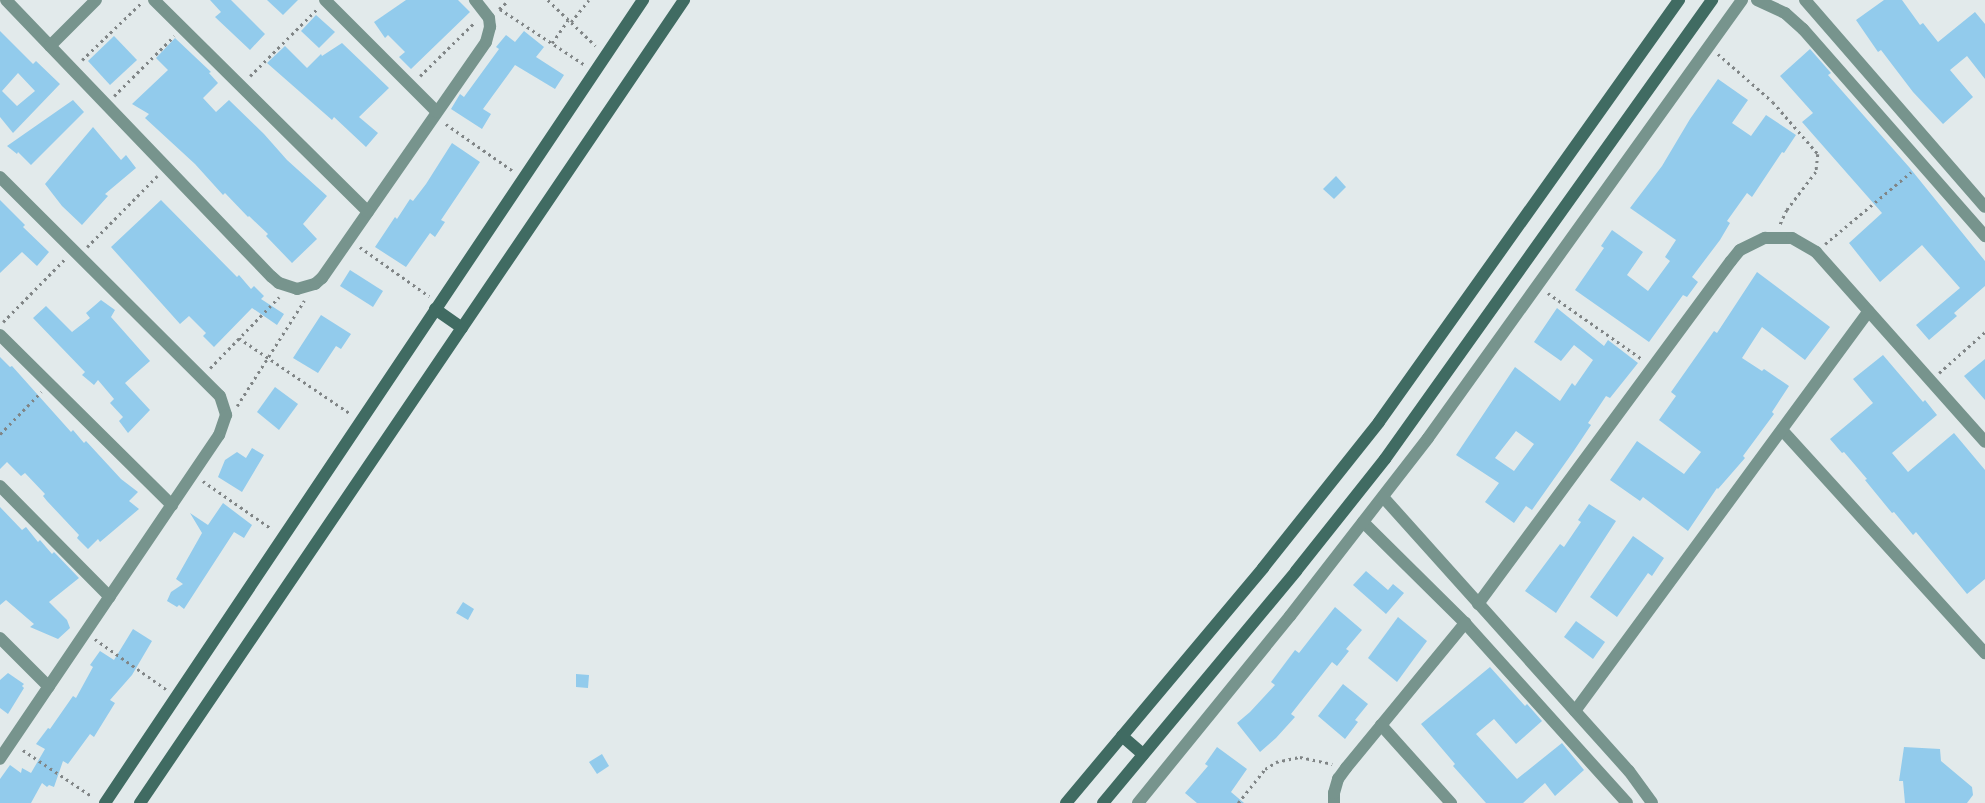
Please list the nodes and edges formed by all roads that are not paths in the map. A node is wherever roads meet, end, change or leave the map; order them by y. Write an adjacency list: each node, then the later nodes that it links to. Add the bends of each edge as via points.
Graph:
1 (6, 0): 13 (street)
2 (96, 0): 13 (street)
3 (154, 0): 17 (street)
4 (326, 0): 14 (street)
5 (475, 0): 14 (street, via 486,12 489,35)
6 (684, 0): 21 (street)
7 (1679, 0): 37 (street, via 1379,422 1263,568)
8 (1712, 0): 38 (street, via 1386,459)
9 (1742, 0): 26 (street)
10 (1756, 0): 18 (street, via 1785,13 1803,29)
11 (1805, 0): 16 (street)
12 (638, 2): 19 (street, via 606,56)
13 (50, 46): 17 (street, via 272,277 288,288 306,288 322,278)
14 (436, 114): 17 (street)
15 (0, 177): 27 (street, via 223,400 224,426)
16 (1985, 207)
17 (368, 212)
18 (1985, 236)
19 (437, 306): 21 (street); 40 (street, via 176,696)
20 (1870, 312): 23 (street); 24 (street); 30 (street, via 1816,252 1792,238 1765,238 1740,250)
21 (462, 328): 42 (street)
22 (0, 334): 27 (street)
23 (1782, 430): 33 (street); 35 (street)
24 (1985, 442)
25 (0, 486): 29 (street)
26 (1383, 497): 28 (street); 30 (street)
27 (172, 505): 29 (street)
28 (1363, 522): 31 (street); 41 (street)
29 (110, 596): 34 (street)
30 (1478, 604): 35 (street)
31 (1465, 623): 36 (street); 47 (street)
32 (0, 638): 34 (street)
33 (1985, 654)
34 (49, 687): 39 (street)
35 (1575, 711): 48 (street, via 1629,771)
36 (1381, 725): 45 (street, via 1338,779); 46 (street)
37 (1122, 736): 38 (street); 43 (street)
38 (1143, 754): 44 (street)
39 (0, 759)
40 (100, 800)
41 (1143, 801)
42 (140, 803)
43 (1066, 803)
44 (1103, 803)
45 (1334, 803)
46 (1451, 803)
47 (1627, 803)
48 (1652, 803)

